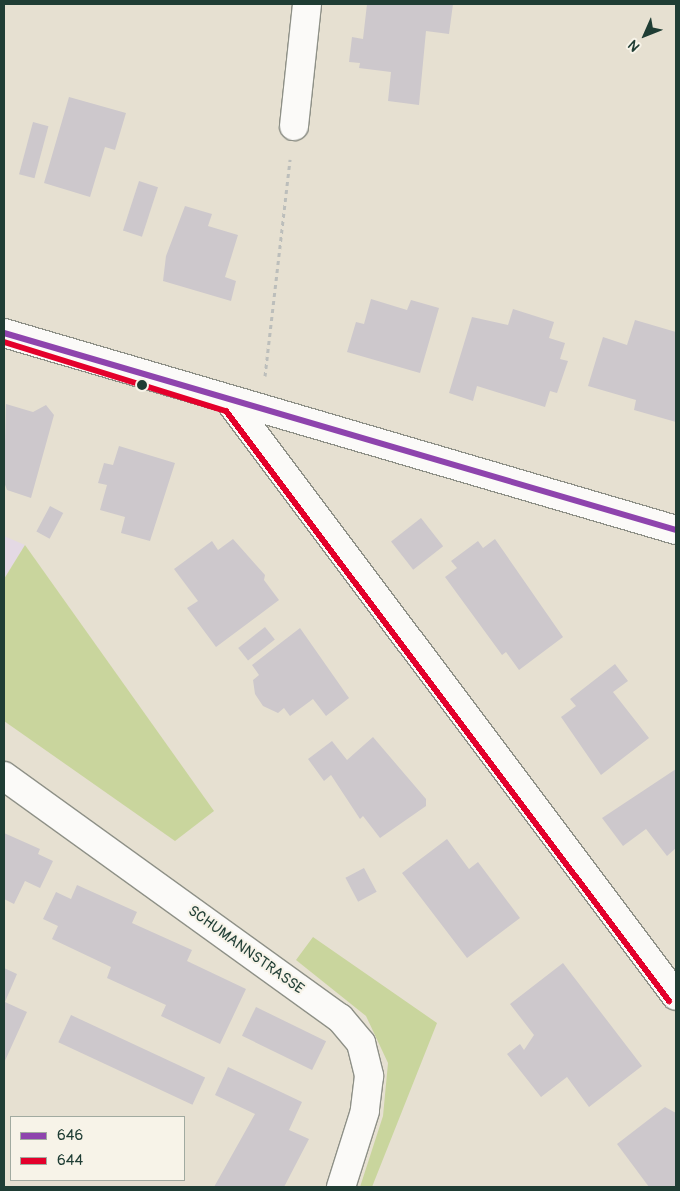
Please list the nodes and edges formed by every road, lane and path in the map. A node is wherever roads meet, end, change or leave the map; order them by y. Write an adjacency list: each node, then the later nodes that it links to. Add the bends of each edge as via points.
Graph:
1 (307, 4): 2 (street)
2 (294, 126): 4 (path)
3 (4, 333): 5 (street)
4 (265, 378)
5 (231, 403): 6 (street); 8 (street)
6 (676, 530)
7 (4, 776): 9 (street, SCHUMANNSTRASSE, via 340,1018 361,1043 369,1076 365,1112)
8 (676, 996)
9 (341, 1187)

